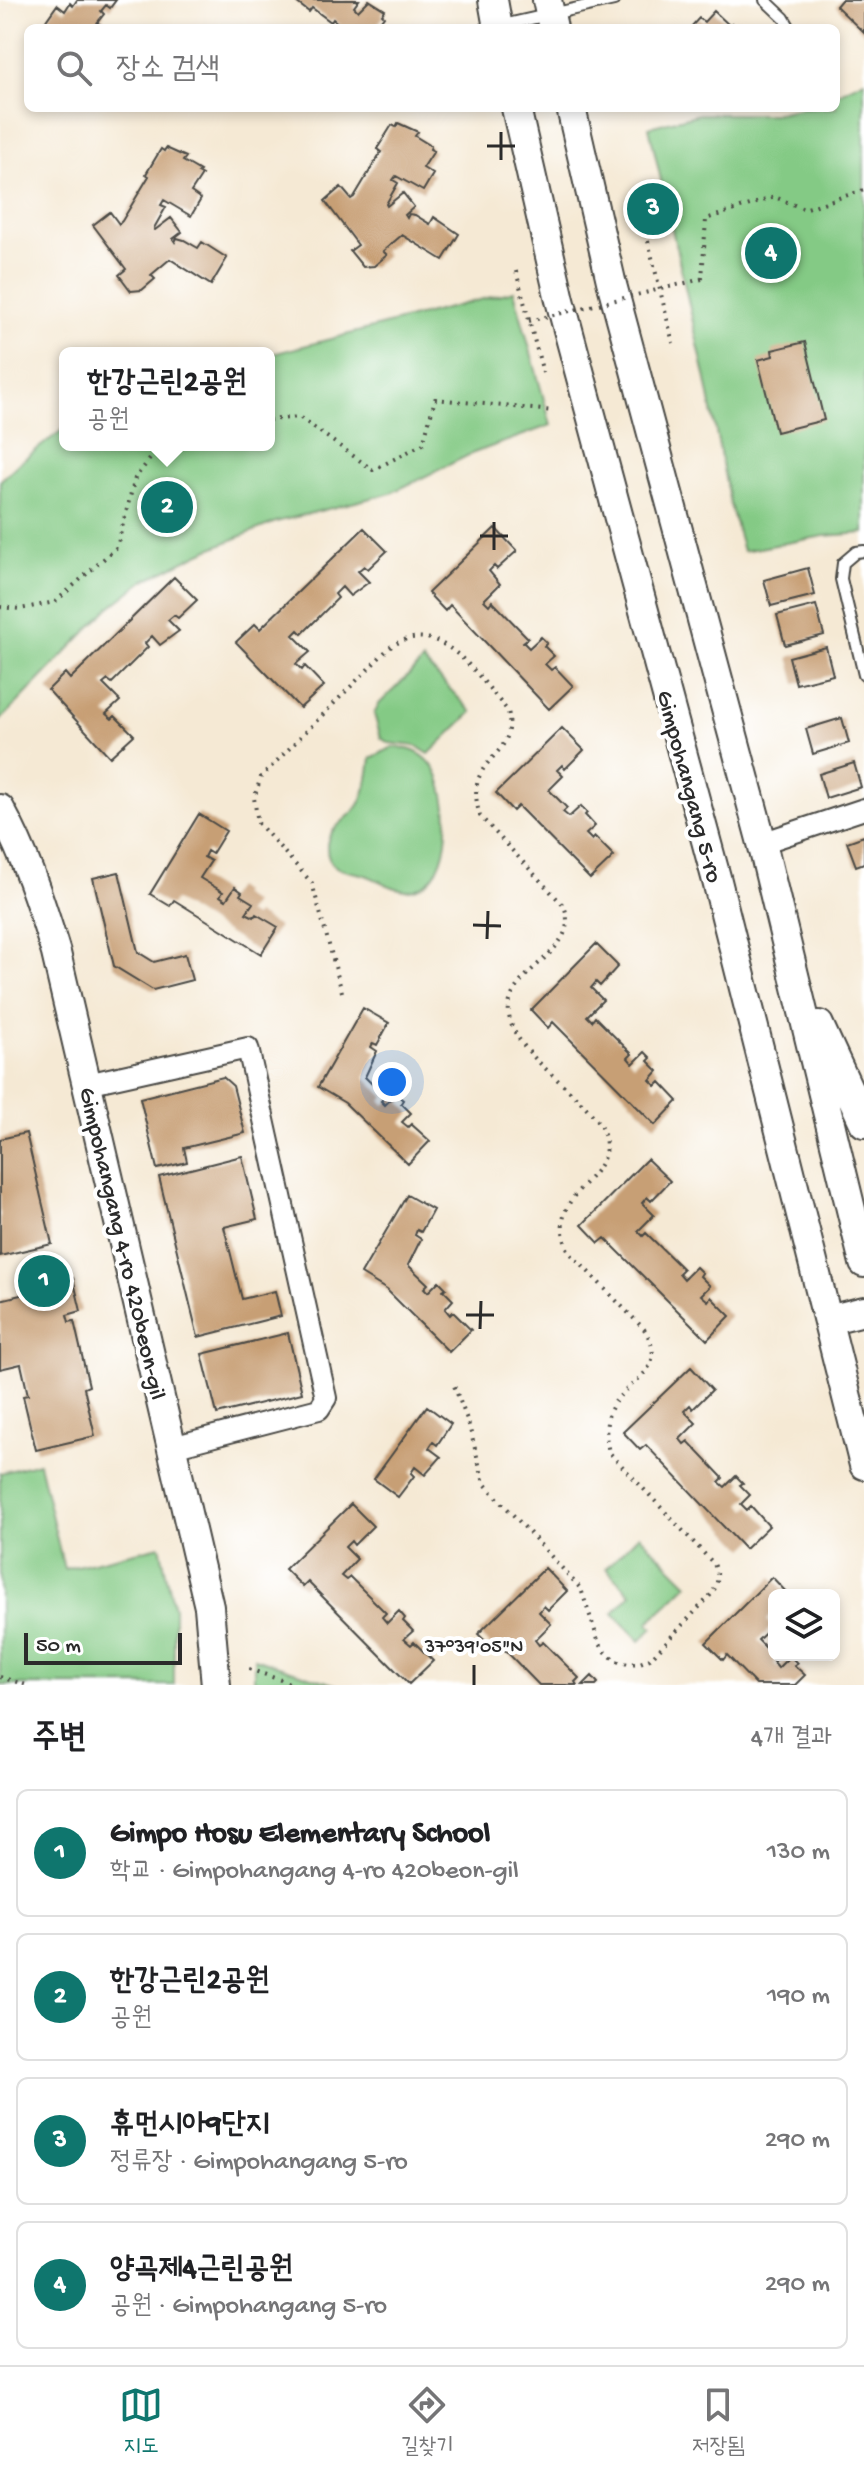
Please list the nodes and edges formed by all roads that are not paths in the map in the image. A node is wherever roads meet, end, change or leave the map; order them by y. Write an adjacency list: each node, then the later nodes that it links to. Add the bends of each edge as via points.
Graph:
1 (614, 0): 3 (lane)
2 (765, 0): 5 (lane)
3 (550, 14): 4 (lane)
4 (496, 21)
5 (788, 24)
6 (517, 112): 18 (street, Gimpohangang 5-ro, via 560,300 717,881)
7 (572, 112): 12 (street, via 615,296)
8 (864, 551): 9 (lane, via 843,563 841,579)
9 (864, 675)
10 (0, 809): 14 (street, Gimpohangang 4-ro 420beon-gil, via 42,905)
11 (864, 809): 12 (street)
12 (762, 843): 13 (street)
13 (793, 971): 15 (street); 16 (street)
14 (87, 1084): 19 (street, Gimpohangang 4-ro 420beon-gil); 19 (street, via 248,1048 326,1398 319,1409)
15 (864, 1123)
16 (864, 1263)
17 (864, 1311): 18 (street)
18 (828, 1320): 20 (street, Gimpohangang 5-ro)
19 (172, 1447): 21 (street, Gimpohangang 4-ro 420beon-gil, via 209,1607)
20 (864, 1465)
21 (216, 1679)

